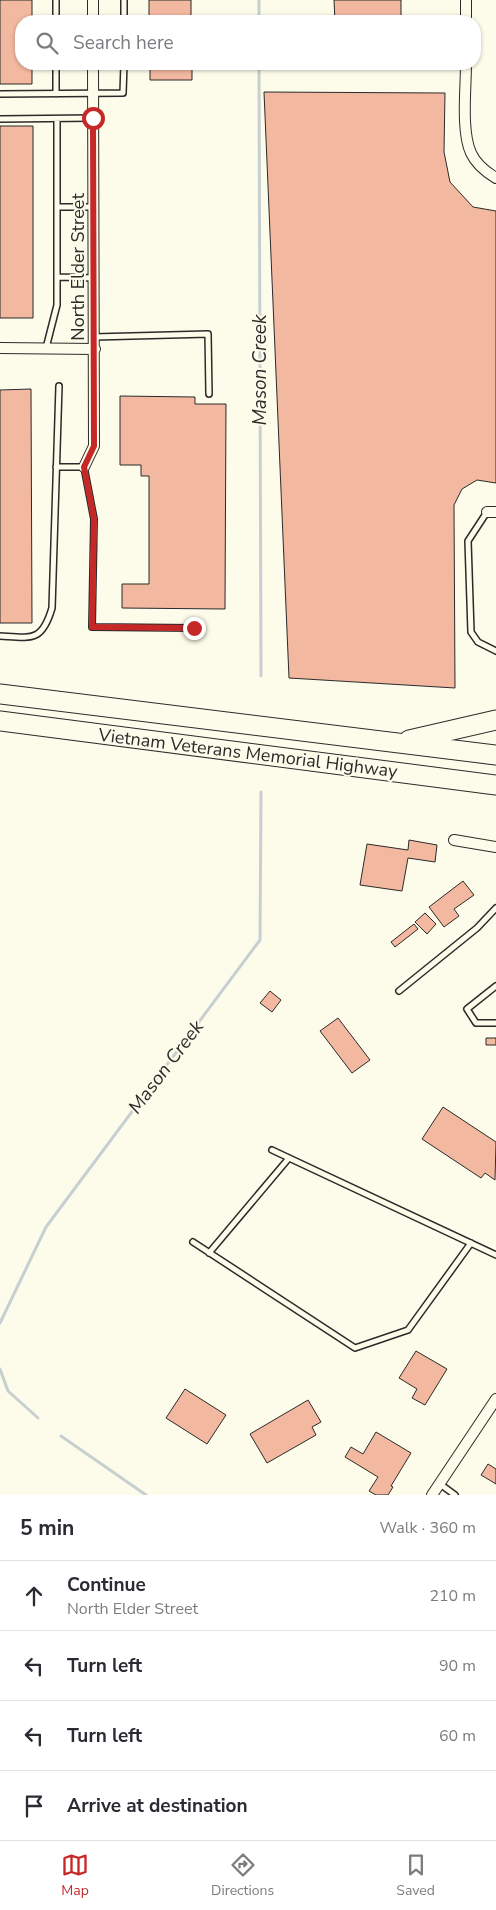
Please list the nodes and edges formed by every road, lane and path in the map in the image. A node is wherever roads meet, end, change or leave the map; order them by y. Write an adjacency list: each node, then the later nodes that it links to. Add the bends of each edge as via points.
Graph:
1 (56, 0): 5 (lane)
2 (93, 0): 6 (street)
3 (124, 0): 7 (lane)
4 (466, 0): 8 (street)
5 (56, 15)
6 (93, 15)
7 (124, 15)
8 (466, 15)
9 (56, 70): 15 (lane)
10 (93, 70): 13 (street, North Elder Street)
11 (124, 70): 13 (lane, via 124,93)
12 (466, 70): 19 (street, via 466,130 471,153 485,171)
13 (93, 93): 15 (lane); 16 (street, North Elder Street)
14 (0, 94): 15 (lane)
15 (56, 94)
16 (93, 118): 18 (lane); 21 (street, North Elder Street)
17 (0, 119): 18 (lane)
18 (58, 119): 20 (lane)
19 (496, 178)
20 (58, 207): 21 (lane); 22 (lane)
21 (94, 207): 23 (street, North Elder Street)
22 (58, 277): 23 (lane); 26 (lane, via 58,304)
23 (94, 278): 24 (street, North Elder Street)
24 (94, 337): 27 (street, North Elder Street); 29 (lane, via 208,334)
25 (0, 348): 26 (street)
26 (46, 348): 27 (street)
27 (95, 349): 30 (street, North Elder Street, via 94,446)
28 (59, 386): 31 (lane)
29 (209, 394)
30 (84, 467): 31 (lane); 33 (lane, via 94,519 92,627)
31 (56, 468): 34 (lane, via 52,608 47,626 39,634 26,637)
32 (491, 512): 35 (lane, via 468,541 471,632 478,642)
33 (194, 628)
34 (0, 636)
35 (496, 651)
36 (0, 694): 39 (highway, Vietnam Veterans Memorial Highway)
37 (496, 720): 39 (highway)
38 (0, 721): 40 (highway, Vietnam Veterans Memorial Highway)
39 (393, 744): 41 (highway, Vietnam Veterans Memorial Highway)
40 (225, 751): 42 (highway, Vietnam Veterans Memorial Highway); 43 (highway)
41 (496, 755)
42 (496, 785)
43 (496, 798)
44 (454, 840): 45 (street)
45 (496, 847)
46 (496, 908): 48 (lane, via 477,928)
47 (496, 986): 49 (lane, via 467,1009 476,1023)
48 (399, 991)
49 (496, 1023)
50 (272, 1150): 51 (lane)
51 (289, 1158): 53 (lane); 54 (lane)
52 (193, 1242): 54 (lane)
53 (471, 1243): 54 (lane, via 408,1330 355,1348); 55 (lane)
54 (210, 1253)
55 (496, 1255)
56 (496, 1399): 57 (street)
57 (440, 1484): 58 (street); 59 (lane)
58 (432, 1495)
59 (455, 1495)

